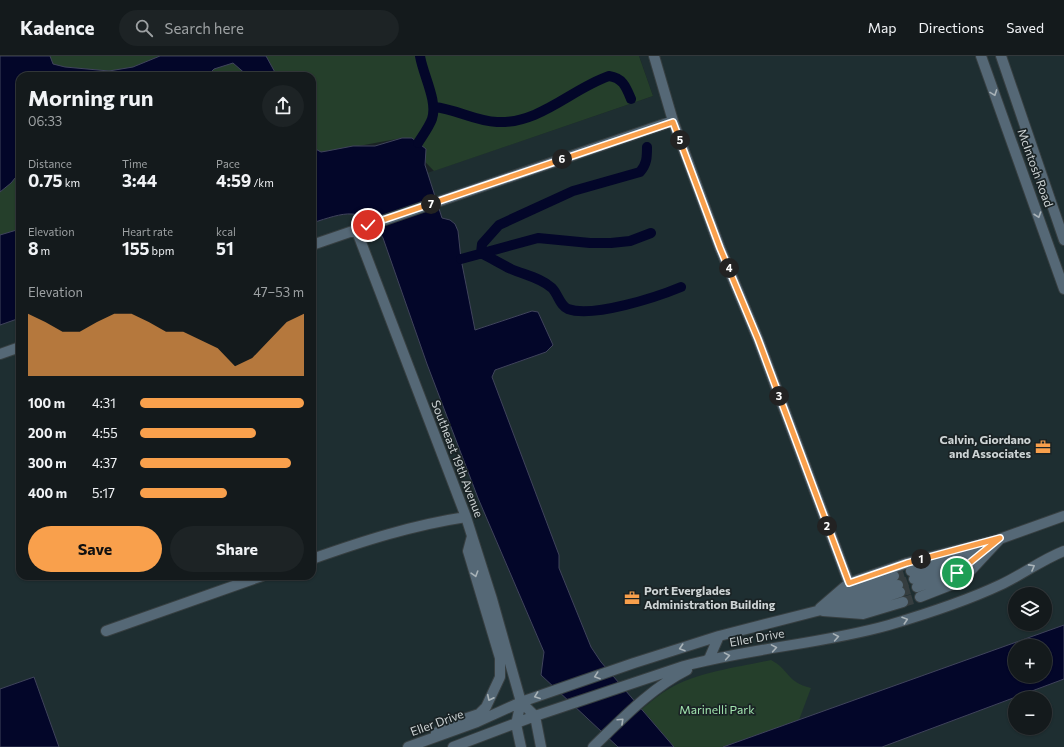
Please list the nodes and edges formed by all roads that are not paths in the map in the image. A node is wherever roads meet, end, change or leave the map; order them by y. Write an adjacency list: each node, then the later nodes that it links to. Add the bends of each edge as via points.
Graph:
1 (654, 56): 4 (street)
2 (981, 56): 8 (street, McIntosh Road, one-way to 8)
3 (1001, 56): 6 (street, McIntosh Road)
4 (673, 122): 5 (street); 18 (street, via 720,248 758,339)
5 (356, 229): 7 (street); 12 (street, Southeast 19th Avenue)
6 (1064, 240)
7 (316, 244)
8 (1064, 289)
9 (16, 348): 10 (street)
10 (0, 354)
11 (1064, 516): 14 (street, Eller Drive)
12 (466, 517): 13 (street, Southeast 19th Avenue); 16 (street, via 431,522 370,538)
13 (472, 536): 25 (street, Southeast 19th Avenue); 28 (street, one-way to 28, via 468,551 498,651 500,676 486,707 479,714 449,724)
14 (1000, 538): 14 (street, Eller Drive, via 951,565 915,584 961,581); 18 (street, Eller Drive, via 907,563)
15 (1064, 551): 21 (street, Eller Drive, one-way to 15, via 970,599)
16 (316, 558)
17 (251, 580): 22 (street)
18 (849, 583): 19 (street, Eller Drive)
19 (817, 610): 20 (street, Eller Drive); 20 (street, Eller Drive, via 899,589); 23 (street, Eller Drive)
20 (863, 614): 21 (street)
21 (868, 630): 24 (street, Eller Drive, one-way to 21)
22 (106, 631)
23 (719, 636): 24 (street); 25 (street, Eller Drive, one-way to 25)
24 (709, 659): 26 (street, Eller Drive); 29 (street, one-way to 24, via 641,701 667,681)
25 (522, 702): 26 (street, Southeast 19th Avenue); 27 (street); 28 (street, Eller Drive)
26 (535, 716): 27 (street, Eller Drive); 33 (street)
27 (516, 724): 31 (street, Eller Drive); 32 (street)
28 (425, 741): 30 (street, Eller Drive)
29 (597, 743)
30 (408, 747)
31 (453, 747)
32 (521, 747)
33 (540, 747)

